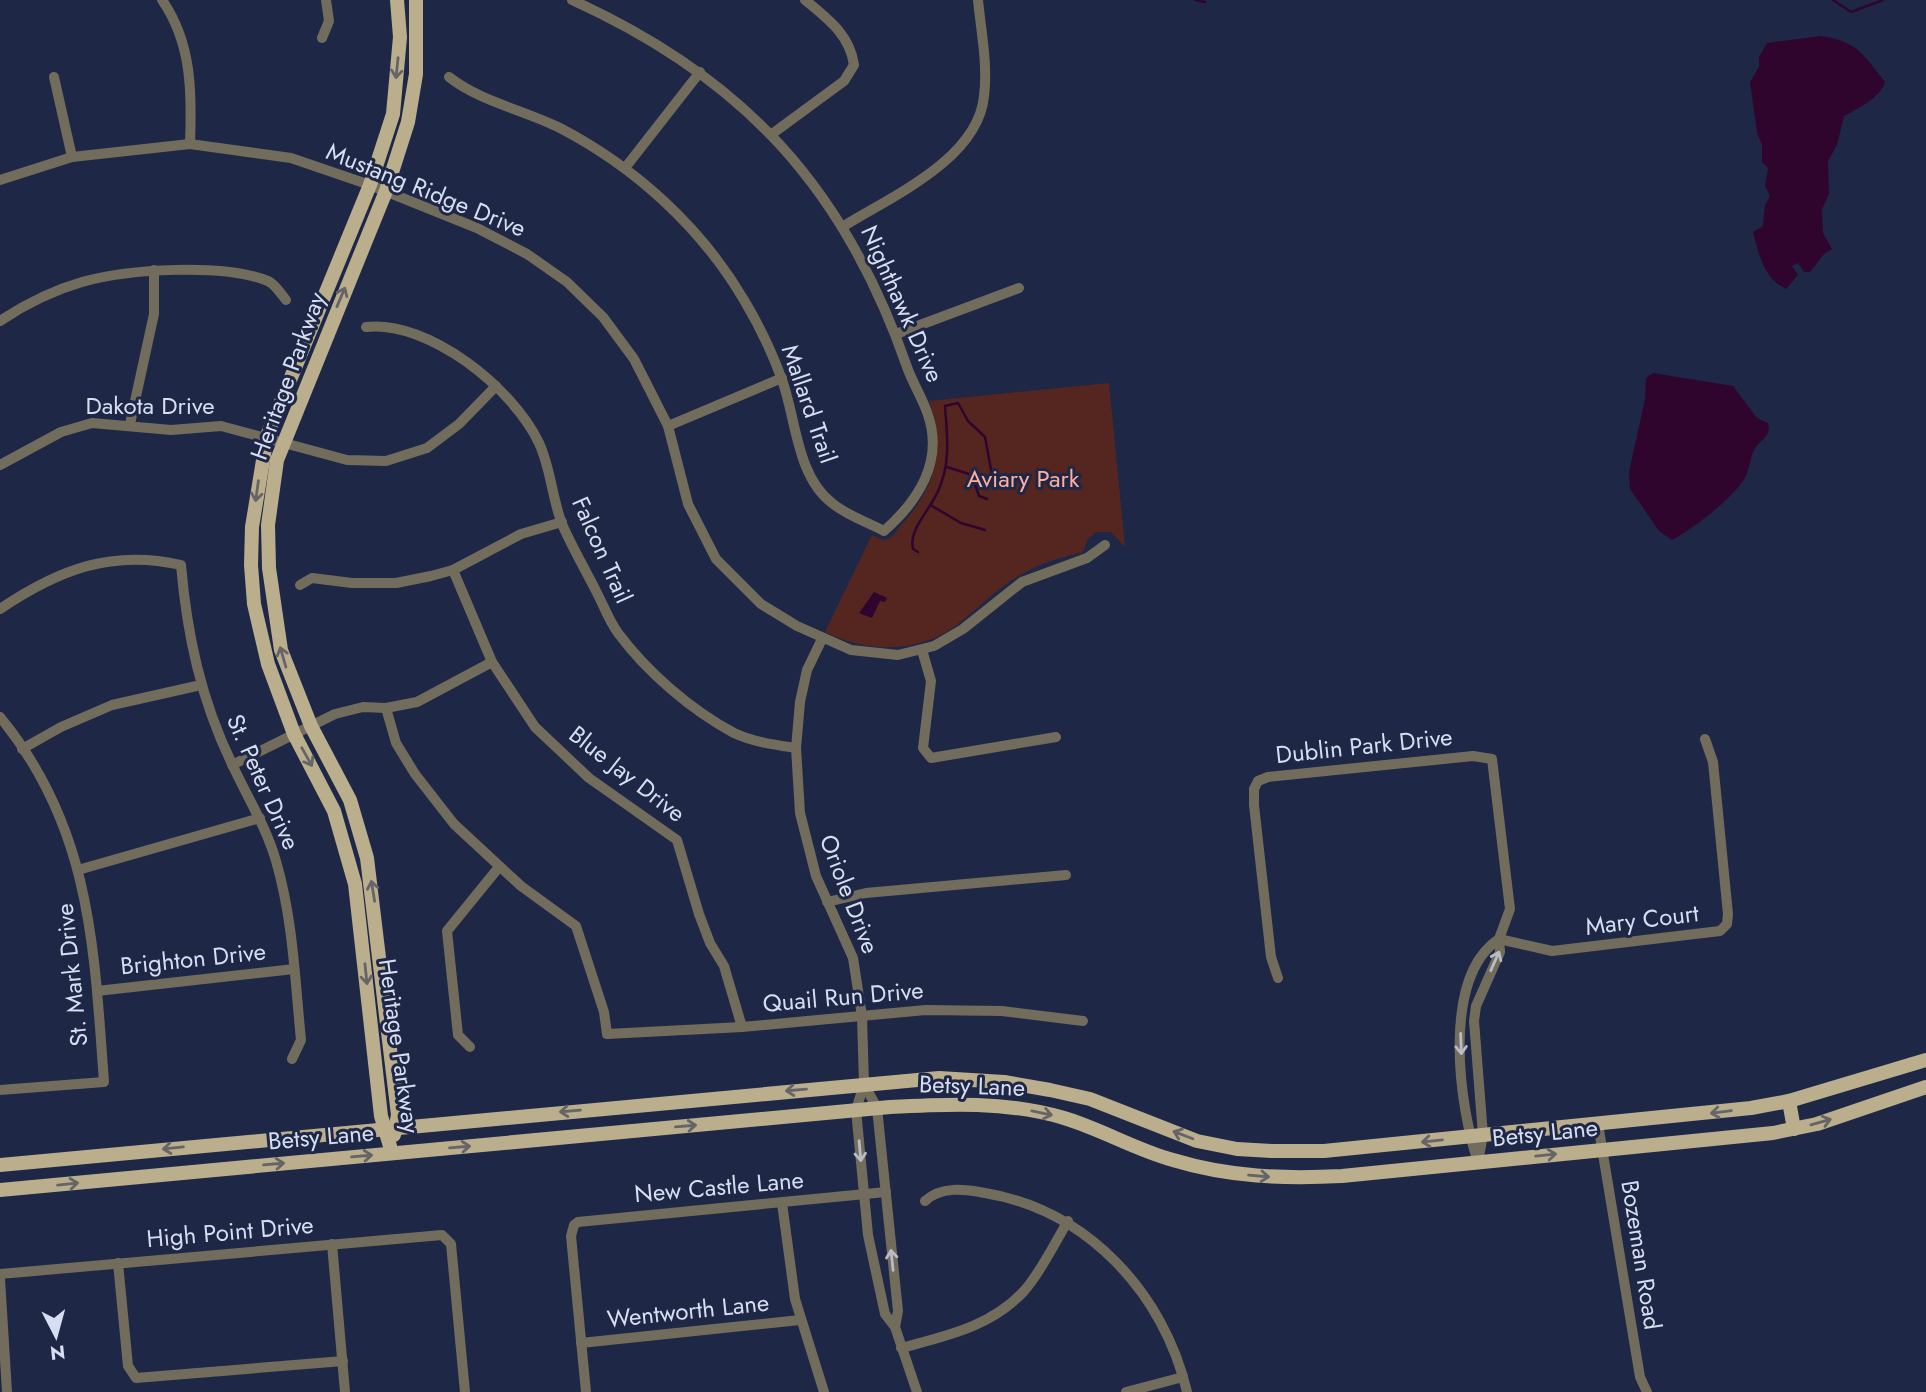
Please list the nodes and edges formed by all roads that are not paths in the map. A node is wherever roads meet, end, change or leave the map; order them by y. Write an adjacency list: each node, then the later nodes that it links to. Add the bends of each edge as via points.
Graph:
1 (162, 0): 13 (street, via 186,52 192,93)
2 (326, 0): 8 (street, via 329,21)
3 (397, 0): 17 (main road, Heritage Parkway, one-way to 17, via 400,37 393,114)
4 (416, 0): 18 (main road, Heritage Parkway, via 416,74 408,122)
5 (572, 0): 9 (street, Nighthawk Drive, via 626,25)
6 (806, 0): 12 (street, via 843,33 854,65 844,81)
7 (978, 0): 19 (street, via 984,98 971,135 948,160)
8 (322, 38)
9 (700, 72): 12 (street, Nighthawk Drive); 15 (street)
10 (54, 77): 14 (street)
11 (449, 77): 15 (street, Mallard Trail, via 464,89 559,128)
12 (772, 134): 19 (street, Nighthawk Drive)
13 (190, 144): 14 (street, Mustang Ridge Drive); 17 (street, Mustang Ridge Drive, via 291,158)
14 (72, 158): 16 (street, Mustang Ridge Drive)
15 (625, 168): 26 (street, Mallard Trail, via 675,212 721,266 761,330)
16 (0, 180)
17 (370, 185): 18 (street, Mustang Ridge Drive); 30 (main road, Heritage Parkway)
18 (386, 191): 29 (street, Mustang Ridge Drive, via 497,238 567,282 603,317 634,359); 31 (main road, Heritage Parkway, one-way to 18)
19 (844, 226): 25 (street, Nighthawk Drive)
20 (154, 270): 22 (street, via 248,277 270,282); 23 (street, via 82,282); 28 (street, via 154,314)
21 (1019, 288): 25 (street)
22 (286, 300)
23 (0, 321)
24 (366, 327): 27 (street, Falcon Trail, via 384,325 429,341 474,366)
25 (896, 334): 34 (street, Nighthawk Drive, via 930,419 933,447 927,478 908,509)
26 (782, 378): 29 (street); 34 (street, Mallard Trail, via 814,484 832,503)
27 (496, 386): 31 (street, Dakota Drive, via 460,424 427,449 386,461 347,460); 33 (street, Falcon Trail, via 539,442)
28 (130, 424): 30 (street, Dakota Drive, via 171,430 222,426); 32 (street, Dakota Drive, via 92,423 61,432)
29 (668, 426): 39 (street, Mustang Ridge Drive, via 688,504 716,559 761,604)
30 (267, 436): 31 (street, Dakota Drive); 46 (main road, Heritage Parkway, one-way to 46, via 252,527 254,604 268,664)
31 (284, 441): 45 (main road, Heritage Parkway, one-way to 31, via 281,650 269,568 268,525)
32 (0, 465)
33 (562, 522): 36 (street, via 521,534); 49 (street, Falcon Trail, via 617,632 658,677 736,734)
34 (884, 530)
35 (1105, 545): 40 (street, Mustang Ridge Drive, via 1087,558 1022,582 955,635)
36 (453, 570): 37 (street, via 396,583 312,578); 41 (street, Blue Jay Drive)
37 (300, 585)
38 (0, 609): 42 (street, St. Peter Drive, via 84,566 125,557 181,565 185,611)
39 (822, 639): 40 (street, Mustang Ridge Drive, via 862,653); 49 (street, Oriole Drive, via 802,690)
40 (922, 650): 47 (street, via 930,681 923,748 931,758)
41 (492, 662): 43 (street, via 417,702); 65 (street, Blue Jay Drive, via 535,727 589,778 677,840 699,914 724,966)
42 (201, 685): 50 (street, via 113,705); 51 (street, St. Peter Drive)
43 (386, 709): 45 (street, via 363,707); 53 (street, via 396,743 415,774 454,824)
44 (0, 717): 50 (street, St. Mark Drive)
45 (311, 726): 46 (street); 78 (main road, Heritage Parkway, one-way to 45, via 398,1115 367,858 350,800)
46 (294, 734): 51 (street); 78 (main road, Heritage Parkway, one-way to 78, via 334,811 355,884)
47 (1056, 737)
48 (1705, 739): 57 (street, Mary Court, via 1713,762 1728,914 1720,931 1552,951)
49 (796, 748): 56 (street, Oriole Drive, via 803,832)
50 (22, 749): 54 (street, St. Mark Drive, via 65,829)
51 (232, 765): 52 (street, St. Peter Drive)
52 (260, 818): 54 (street); 58 (street, St. Peter Drive, via 288,910)
53 (499, 867): 65 (street, Quail Run Drive, via 576,926 607,1034); 66 (street, via 447,930 458,1035)
54 (78, 870): 60 (street, St. Mark Drive, via 93,935)
55 (1066, 874): 56 (street, via 866,893)
56 (827, 902): 63 (street, Oriole Drive, via 853,958)
57 (1499, 939): 59 (street, Dublin Park Drive, via 1510,909 1492,759 1473,756 1268,777 1258,781 1254,805 1271,957); 61 (street, Dublin Park Drive, via 1476,969); 62 (street, Dublin Park Drive, one-way to 57, via 1500,952)
58 (293, 969): 60 (street, Brighton Drive); 67 (street, St. Peter Drive, via 301,1040)
59 (1278, 978)
60 (97, 991): 73 (street, St. Mark Drive, via 104,1082)
61 (1462, 1009): 62 (street); 71 (street, Dublin Park Drive, one-way to 71)
62 (1475, 1012): 69 (street, Dublin Park Drive)
63 (862, 1016): 64 (street, Quail Run Drive, via 926,1010 1002,1011); 65 (street, Quail Run Drive); 70 (street, Oriole Drive)
64 (1083, 1021)
65 (742, 1027)
66 (470, 1047)
67 (292, 1059)
68 (1926, 1060): 74 (main road, Betsy Lane)
69 (1478, 1083): 71 (street); 80 (street, Dublin Park Drive)
70 (864, 1084): 75 (street, Oriole Drive); 76 (street, Oriole Drive); 78 (main road, Betsy Lane, one-way to 78); 80 (main road, Betsy Lane, one-way to 70, via 1324,1151 1237,1149 1197,1141 1090,1099 1004,1082 939,1078)
71 (1464, 1085): 80 (street, Dublin Park Drive)
72 (1926, 1087): 79 (main road, Betsy Lane, one-way to 72)
73 (0, 1090)
74 (1789, 1101): 77 (main road, Betsy Lane, one-way to 77); 79 (main road)
75 (877, 1108): 76 (main road, Betsy Lane); 84 (main road, Betsy Lane, one-way to 84, via 974,1104 1020,1108 1064,1118 1172,1160 1232,1174 1287,1179); 88 (street, Oriole Drive)
76 (856, 1110): 83 (main road, Betsy Lane, one-way to 76); 89 (street, Oriole Drive, one-way to 89)
77 (1598, 1124): 80 (main road, Betsy Lane); 82 (street, Bozeman Road)
78 (390, 1128): 81 (main road, Betsy Lane); 83 (main road, Heritage Parkway)
79 (1794, 1129): 82 (main road, Betsy Lane)
80 (1476, 1136): 84 (street, Dublin Park Drive)
81 (213, 1145): 85 (main road, Betsy Lane, one-way to 85); 86 (main road)
82 (1602, 1150): 84 (main road, Betsy Lane, one-way to 82); 111 (street, Bozeman Road, via 1640,1377)
83 (392, 1153): 86 (main road, Betsy Lane, one-way to 83)
84 (1478, 1162)
85 (0, 1165)
86 (216, 1169): 87 (main road, Betsy Lane, one-way to 86)
87 (0, 1190)
88 (886, 1192): 89 (street, New Castle Lane); 98 (street, Oriole Drive, one-way to 88, via 898,1311)
89 (864, 1195): 91 (street, New Castle Lane); 98 (street, Oriole Drive, via 878,1288)
90 (925, 1201): 92 (street, via 935,1191 983,1193 1016,1200)
91 (782, 1203): 97 (street); 99 (street, New Castle Lane, via 583,1221 574,1226)
92 (1068, 1222): 100 (street, via 1025,1290 996,1316 954,1334); 102 (street, via 1104,1249 1133,1282 1171,1343)
93 (332, 1244): 94 (street, High Point Drive); 101 (street); 105 (street, High Point Drive, via 439,1234 449,1240)
94 (118, 1263): 95 (street, High Point Drive); 101 (street, via 132,1376 141,1379)
95 (0, 1273)
96 (0, 1279): 103 (street)
97 (800, 1320): 99 (street, Wentworth Lane); 107 (street)
98 (895, 1327): 100 (street, Oriole Drive)
99 (581, 1343): 106 (street)
100 (901, 1348): 108 (street, Oriole Drive)
101 (343, 1361): 104 (street)
102 (1184, 1377): 109 (street); 110 (street)
103 (6, 1392)
104 (345, 1392)
105 (465, 1392)
106 (586, 1392)
107 (824, 1392)
108 (917, 1392)
109 (1126, 1392)
110 (1187, 1392)
111 (1647, 1392)

